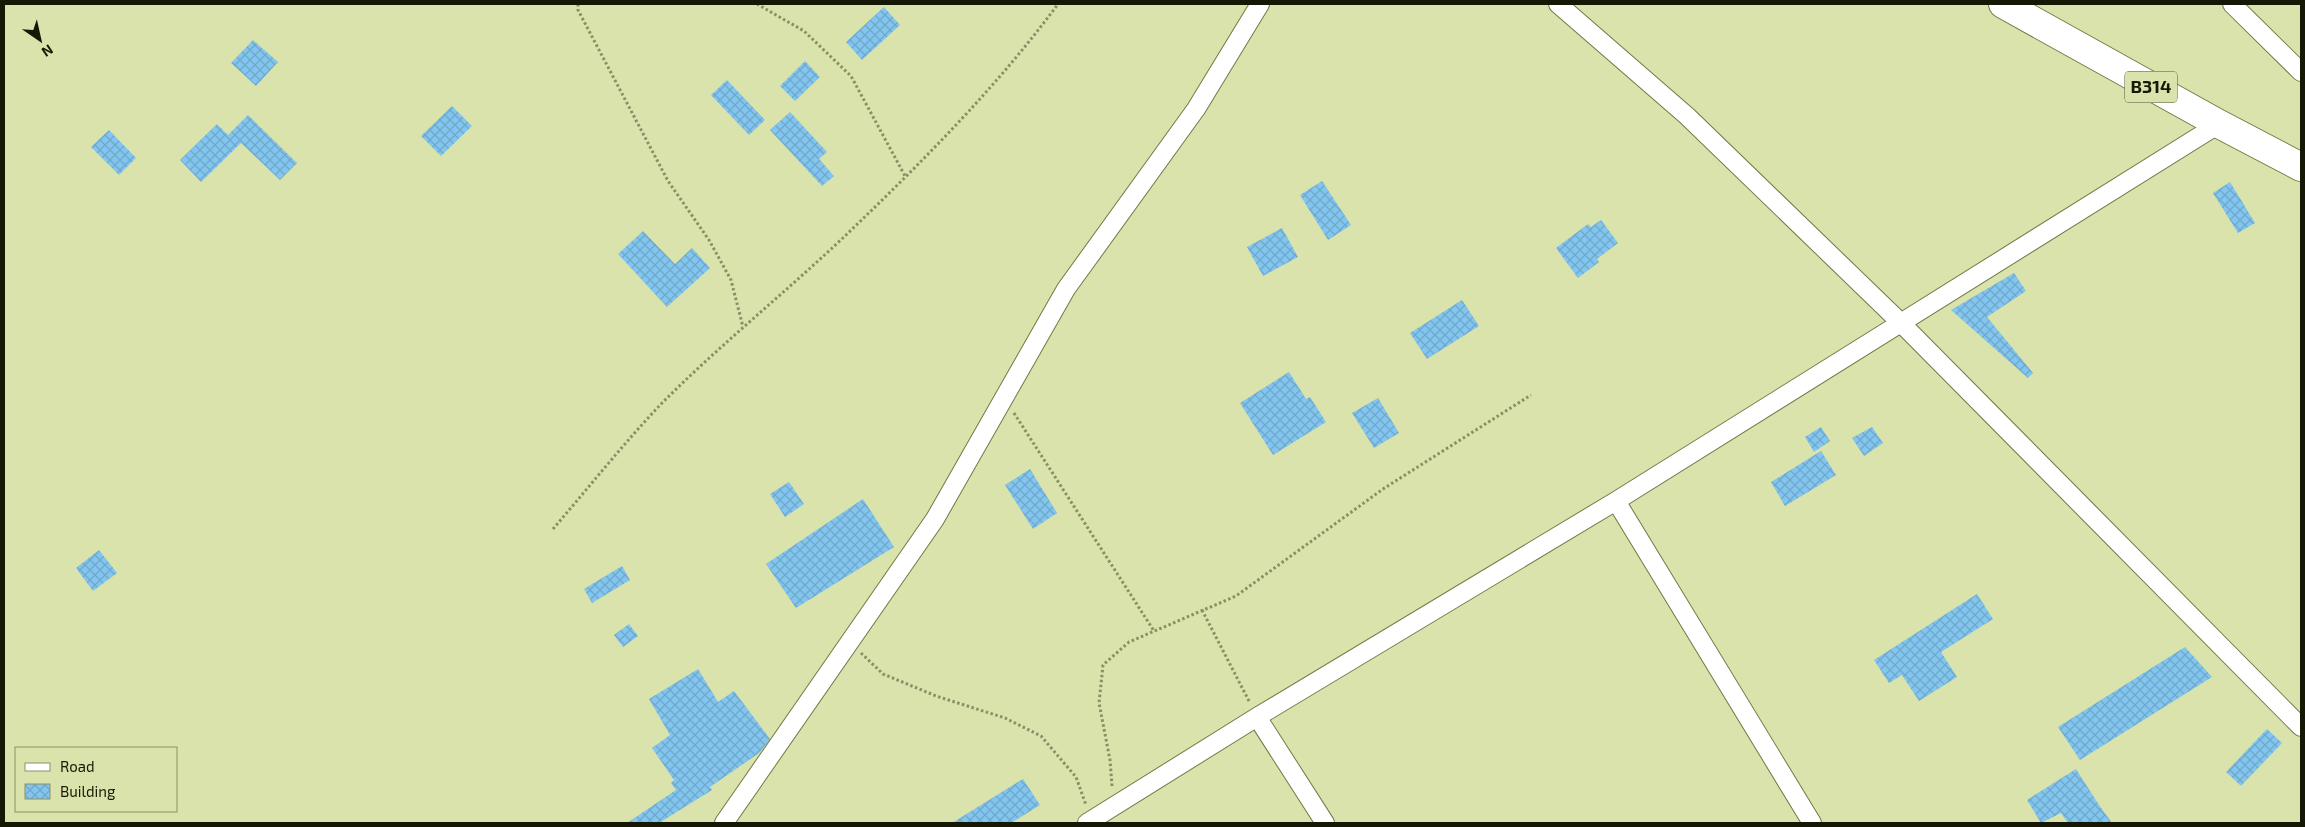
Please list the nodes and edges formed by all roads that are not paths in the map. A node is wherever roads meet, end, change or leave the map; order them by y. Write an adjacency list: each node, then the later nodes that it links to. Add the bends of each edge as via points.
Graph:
1 (1260, 4): 13 (street, via 1196,109 1066,289 935,519)
2 (1558, 4): 8 (street, via 1687,116)
3 (2002, 4): 6 (main road, B314)
4 (2232, 4): 5 (street)
5 (2301, 72)
6 (2219, 124): 7 (main road, B314); 8 (street)
7 (2301, 167)
8 (1901, 323): 9 (street); 11 (street)
9 (1616, 501): 10 (street); 15 (street)
10 (1257, 717): 12 (street); 14 (street)
11 (2301, 727)
12 (1091, 822)
13 (724, 823)
14 (1325, 823)
15 (1812, 823)

